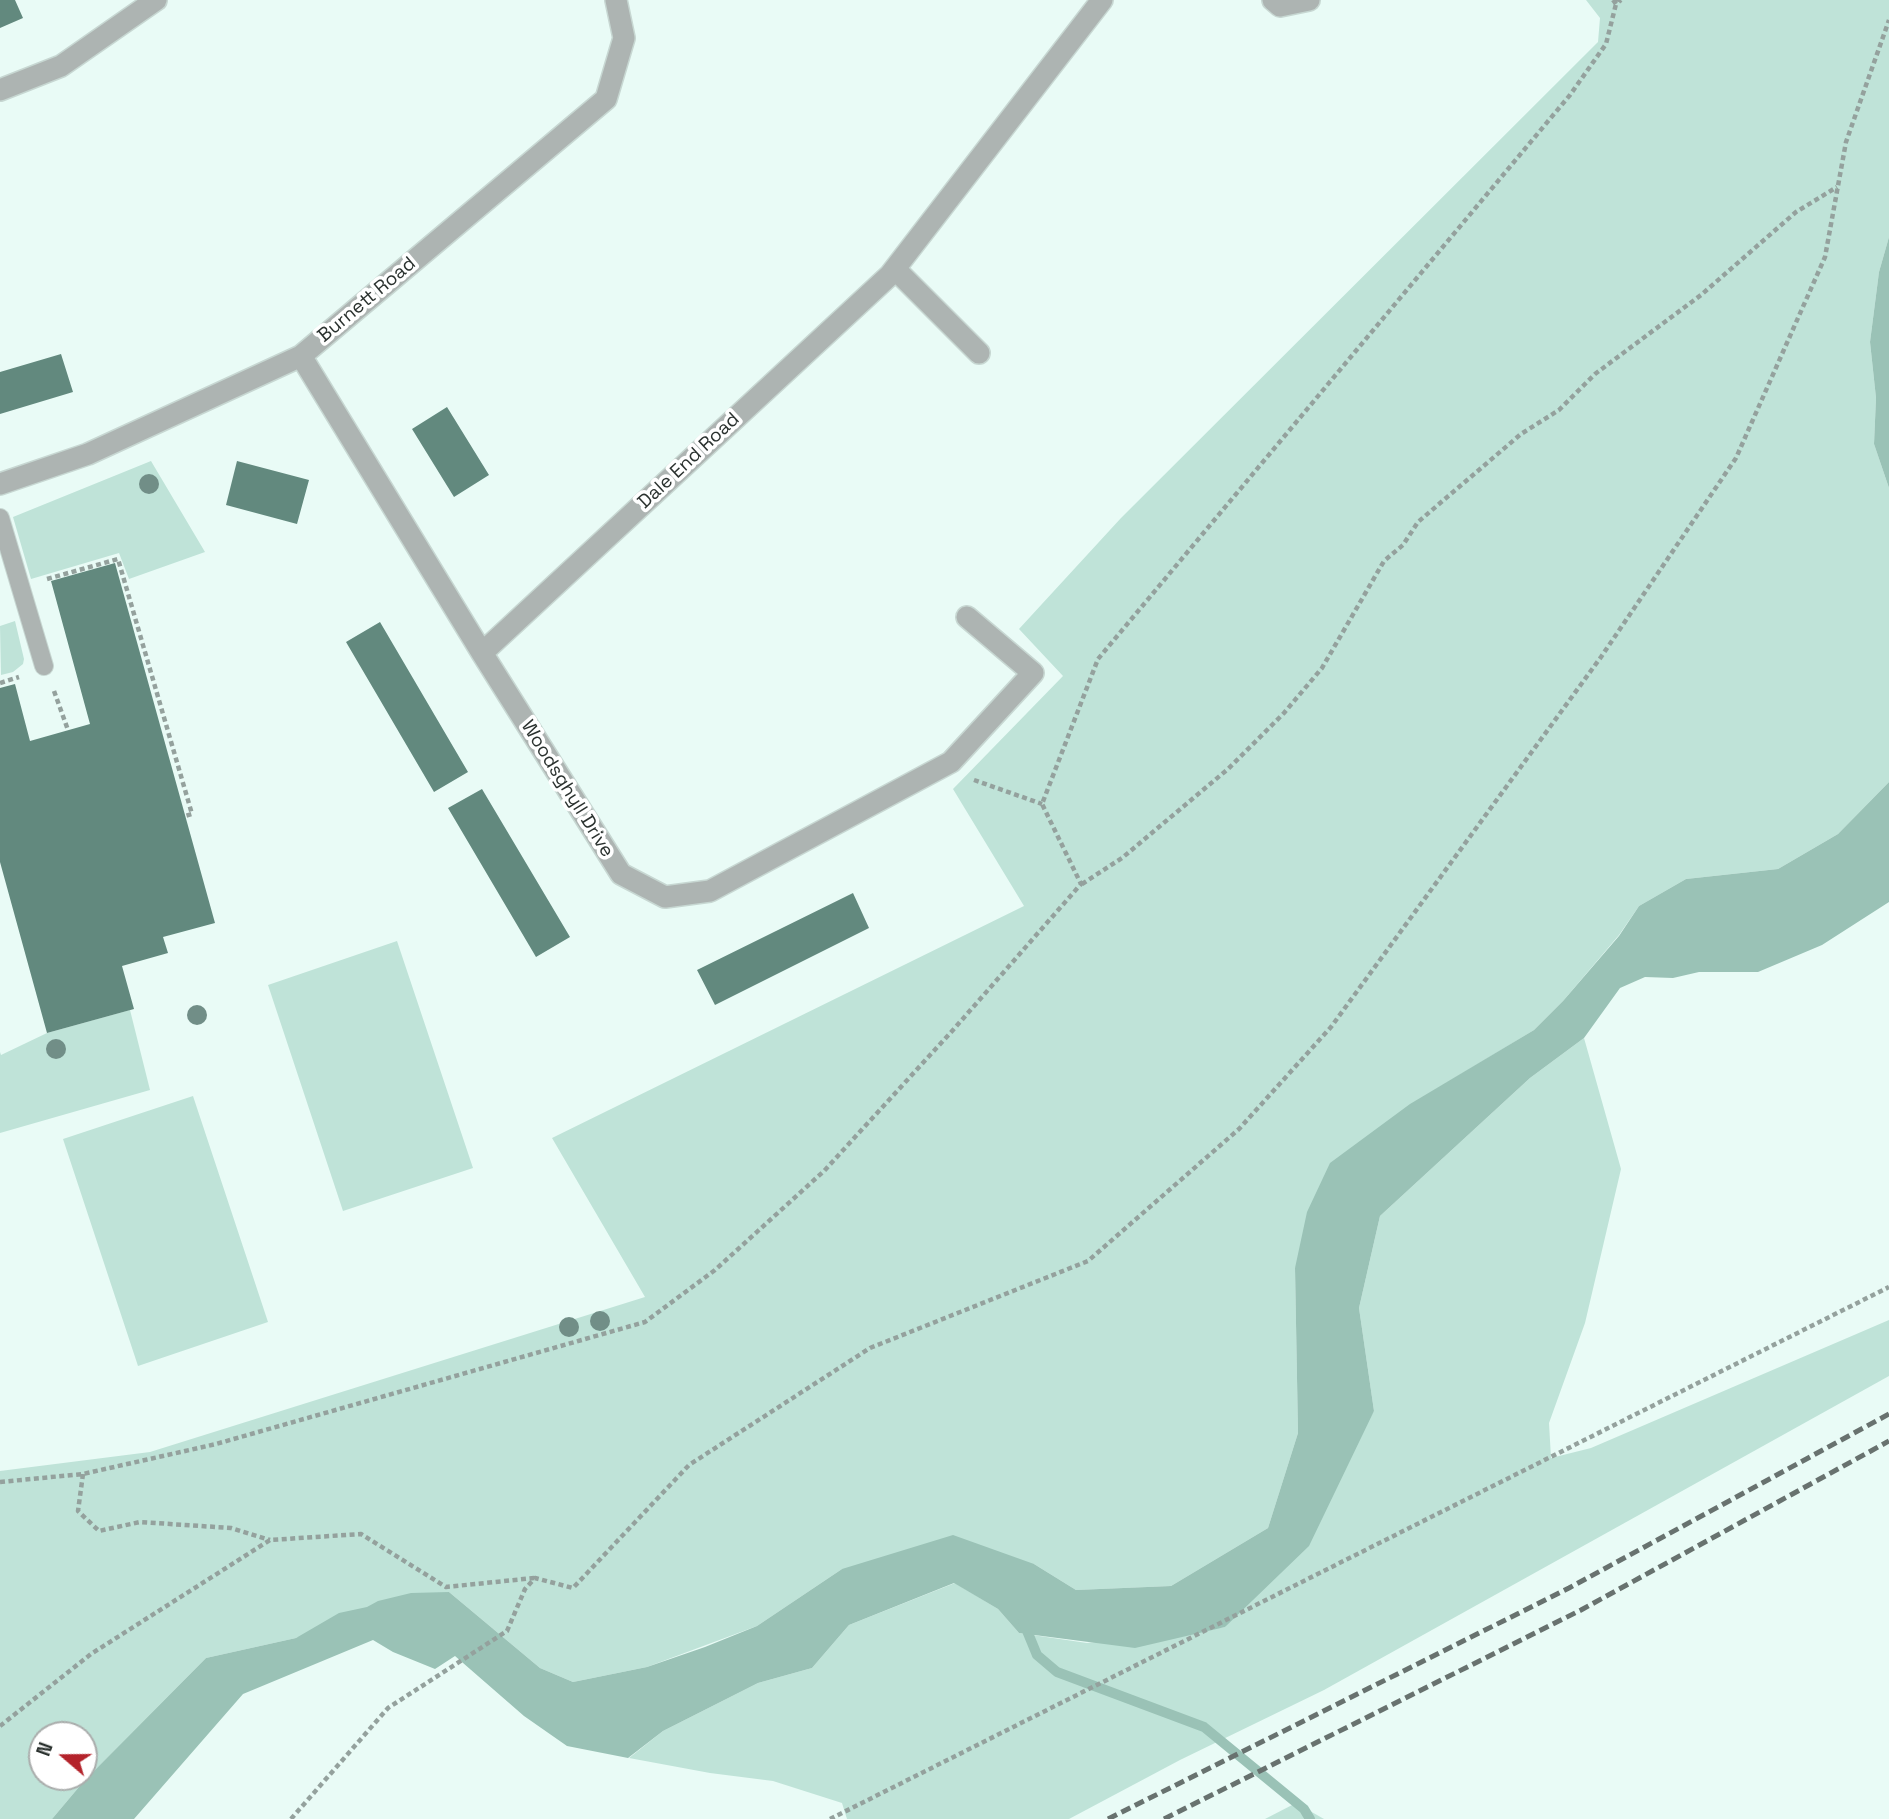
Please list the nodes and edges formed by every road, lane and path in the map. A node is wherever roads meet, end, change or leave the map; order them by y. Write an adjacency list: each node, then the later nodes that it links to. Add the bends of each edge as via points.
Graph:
1 (156, 0): 8 (street, via 61,66)
2 (616, 0): 12 (street, Burnett Road, via 624,38 606,99)
3 (1102, 0): 10 (street, Dale End Road)
4 (1273, 0): 5 (street, via 1280,6)
5 (1308, 0)
6 (1617, 1): 21 (path, via 1606,44 1570,95 1098,659)
7 (1889, 20): 9 (path, via 1846,142)
8 (0, 90)
9 (1838, 187): 23 (path, via 1796,212 1701,295 1595,374 1559,410 1521,434 1418,522 1403,545 1384,561 1322,668 1284,713 1217,778 1122,858); 28 (path, via 1825,257 1736,458 1601,657 1331,1027 1239,1129 1088,1261 870,1348 689,1465 573,1588)
10 (895, 269): 11 (street); 17 (street, Dale End Road)
11 (979, 353)
12 (301, 356): 13 (street, Burnett Road, via 88,454); 17 (street, Woodsghyll Drive)
13 (0, 484)
14 (0, 518): 15 (lane)
15 (21, 588): 18 (lane); 22 (path, via 118,559 192,814)
16 (967, 617): 20 (street, Woodsghyll Drive, via 1033,673)
17 (482, 653): 20 (street, Woodsghyll Drive, via 621,874 665,897 710,891)
18 (44, 666): 19 (path)
19 (68, 730)
20 (951, 762): 21 (path, via 974,781)
21 (1042, 803): 23 (path)
22 (185, 816)
23 (1082, 884): 25 (path, via 824,1171 715,1270 645,1322 216,1444)
24 (1889, 1287): 31 (path)
25 (83, 1474): 26 (path); 27 (path, via 78,1511 99,1531 141,1522 231,1528)
26 (0, 1482)
27 (270, 1540): 28 (path, via 361,1534 446,1587); 29 (path, via 91,1654)
28 (535, 1578): 30 (path, via 507,1631 388,1709)
29 (0, 1726)
30 (291, 1819)
31 (830, 1819)

